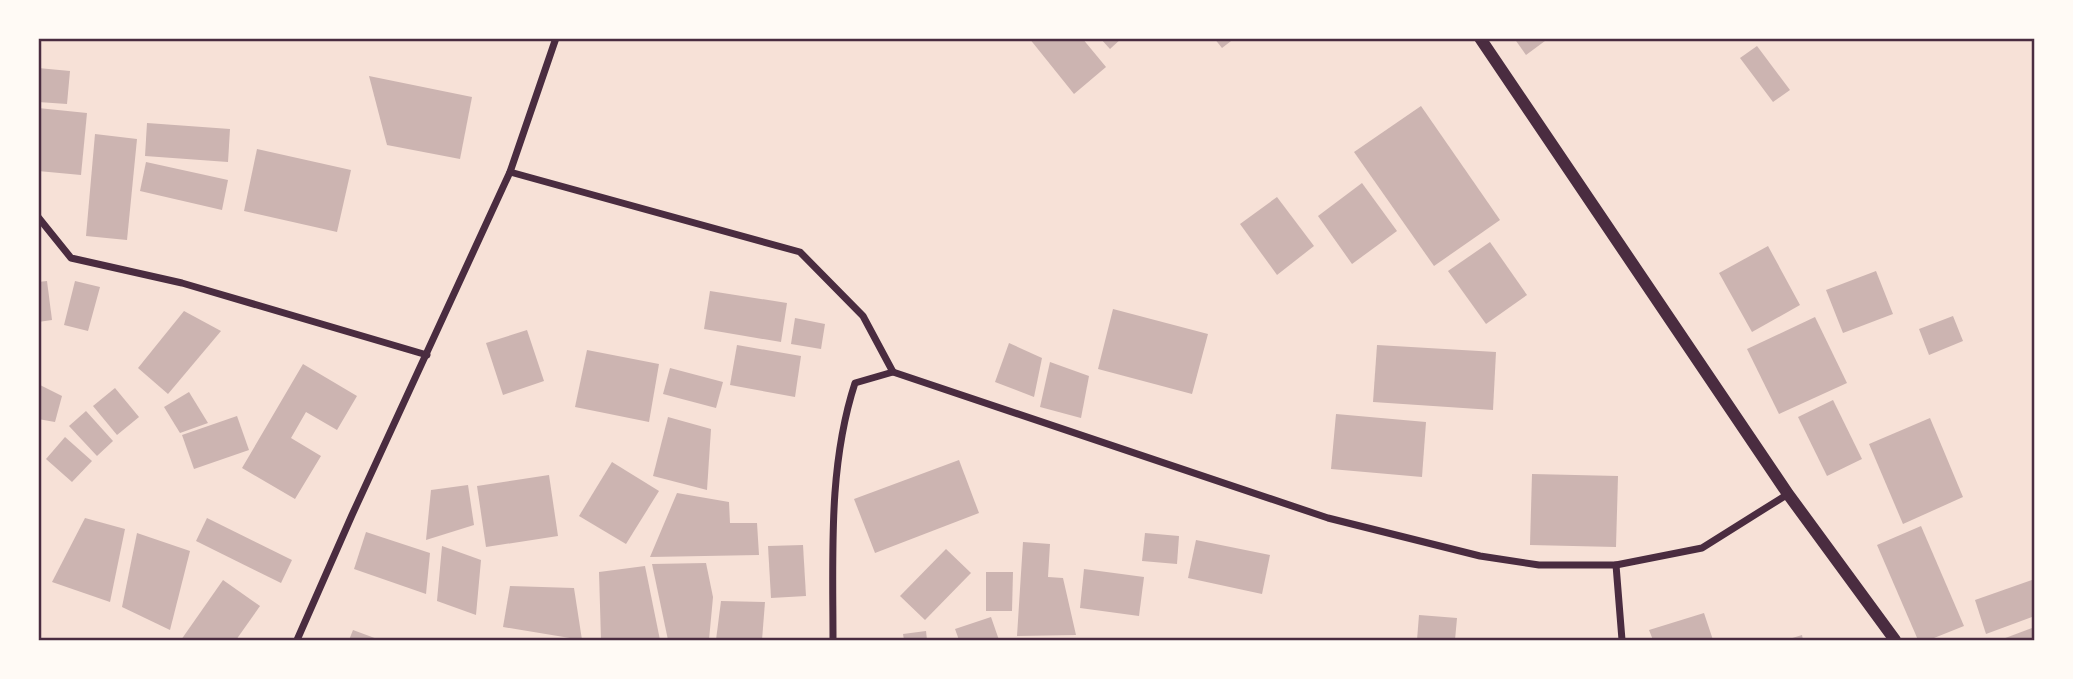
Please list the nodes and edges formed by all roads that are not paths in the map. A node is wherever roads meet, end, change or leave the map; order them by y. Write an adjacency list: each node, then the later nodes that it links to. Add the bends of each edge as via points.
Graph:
1 (556, 38): 3 (street)
2 (1480, 38): 7 (street)
3 (510, 172): 5 (street); 6 (street, via 800,252 863,316)
4 (38, 217): 5 (street, via 71,258 182,283)
5 (427, 355): 9 (street)
6 (893, 372): 8 (street, via 1328,518 1480,556 1539,565); 10 (street, via 855,383 845,417 833,516)
7 (1788, 494): 8 (street, via 1702,548); 12 (street)
8 (1616, 565): 11 (street)
9 (297, 640)
10 (833, 640)
11 (1622, 640)
12 (1895, 640)

